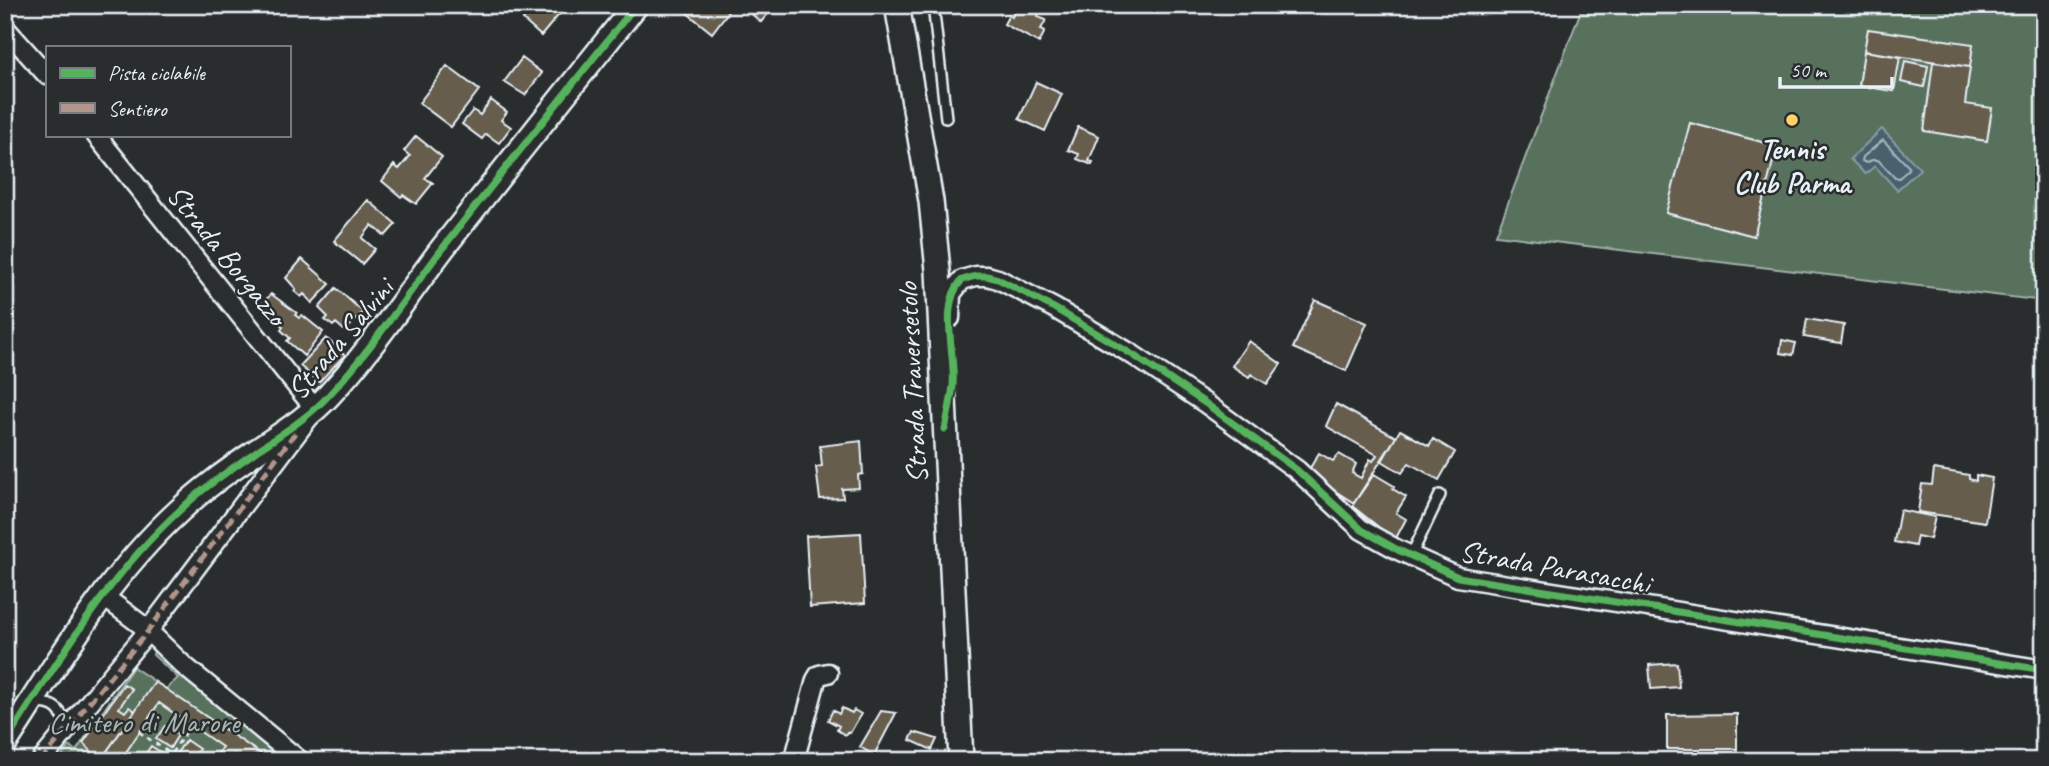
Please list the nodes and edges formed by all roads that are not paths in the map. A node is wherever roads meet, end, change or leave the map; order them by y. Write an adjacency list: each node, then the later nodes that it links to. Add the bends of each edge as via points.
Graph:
1 (636, 5): 8 (street, Strada Salvini, via 354,367)
2 (897, 5): 9 (street, Strada Traversetolo, via 933,214)
3 (933, 5): 6 (lane)
4 (5, 28): 5 (street)
5 (46, 74)
6 (946, 118)
7 (97, 136): 8 (street, Strada Borgazzo)
8 (316, 409): 12 (street, Strada Salvini, via 181,509); 13 (street)
9 (945, 429): 11 (street, Strada Parasacchi, via 953,385 951,294 962,280 987,276 1054,308 1143,362 1297,470 1362,530); 22 (street, Strada Traversetolo)
10 (1440, 495): 11 (lane)
11 (1411, 556): 14 (street, Strada Parasacchi, via 1458,578)
12 (103, 596): 13 (street); 16 (street, Strada Salvini)
13 (148, 631): 17 (street); 20 (street)
14 (2044, 670)
15 (828, 673): 21 (street, via 816,680)
16 (26, 711): 17 (lane, via 42,703 57,708 65,724); 18 (street, Strada Salvini)
17 (61, 737): 19 (lane)
18 (5, 743)
19 (41, 761)
20 (300, 761)
21 (794, 761)
22 (961, 761)

